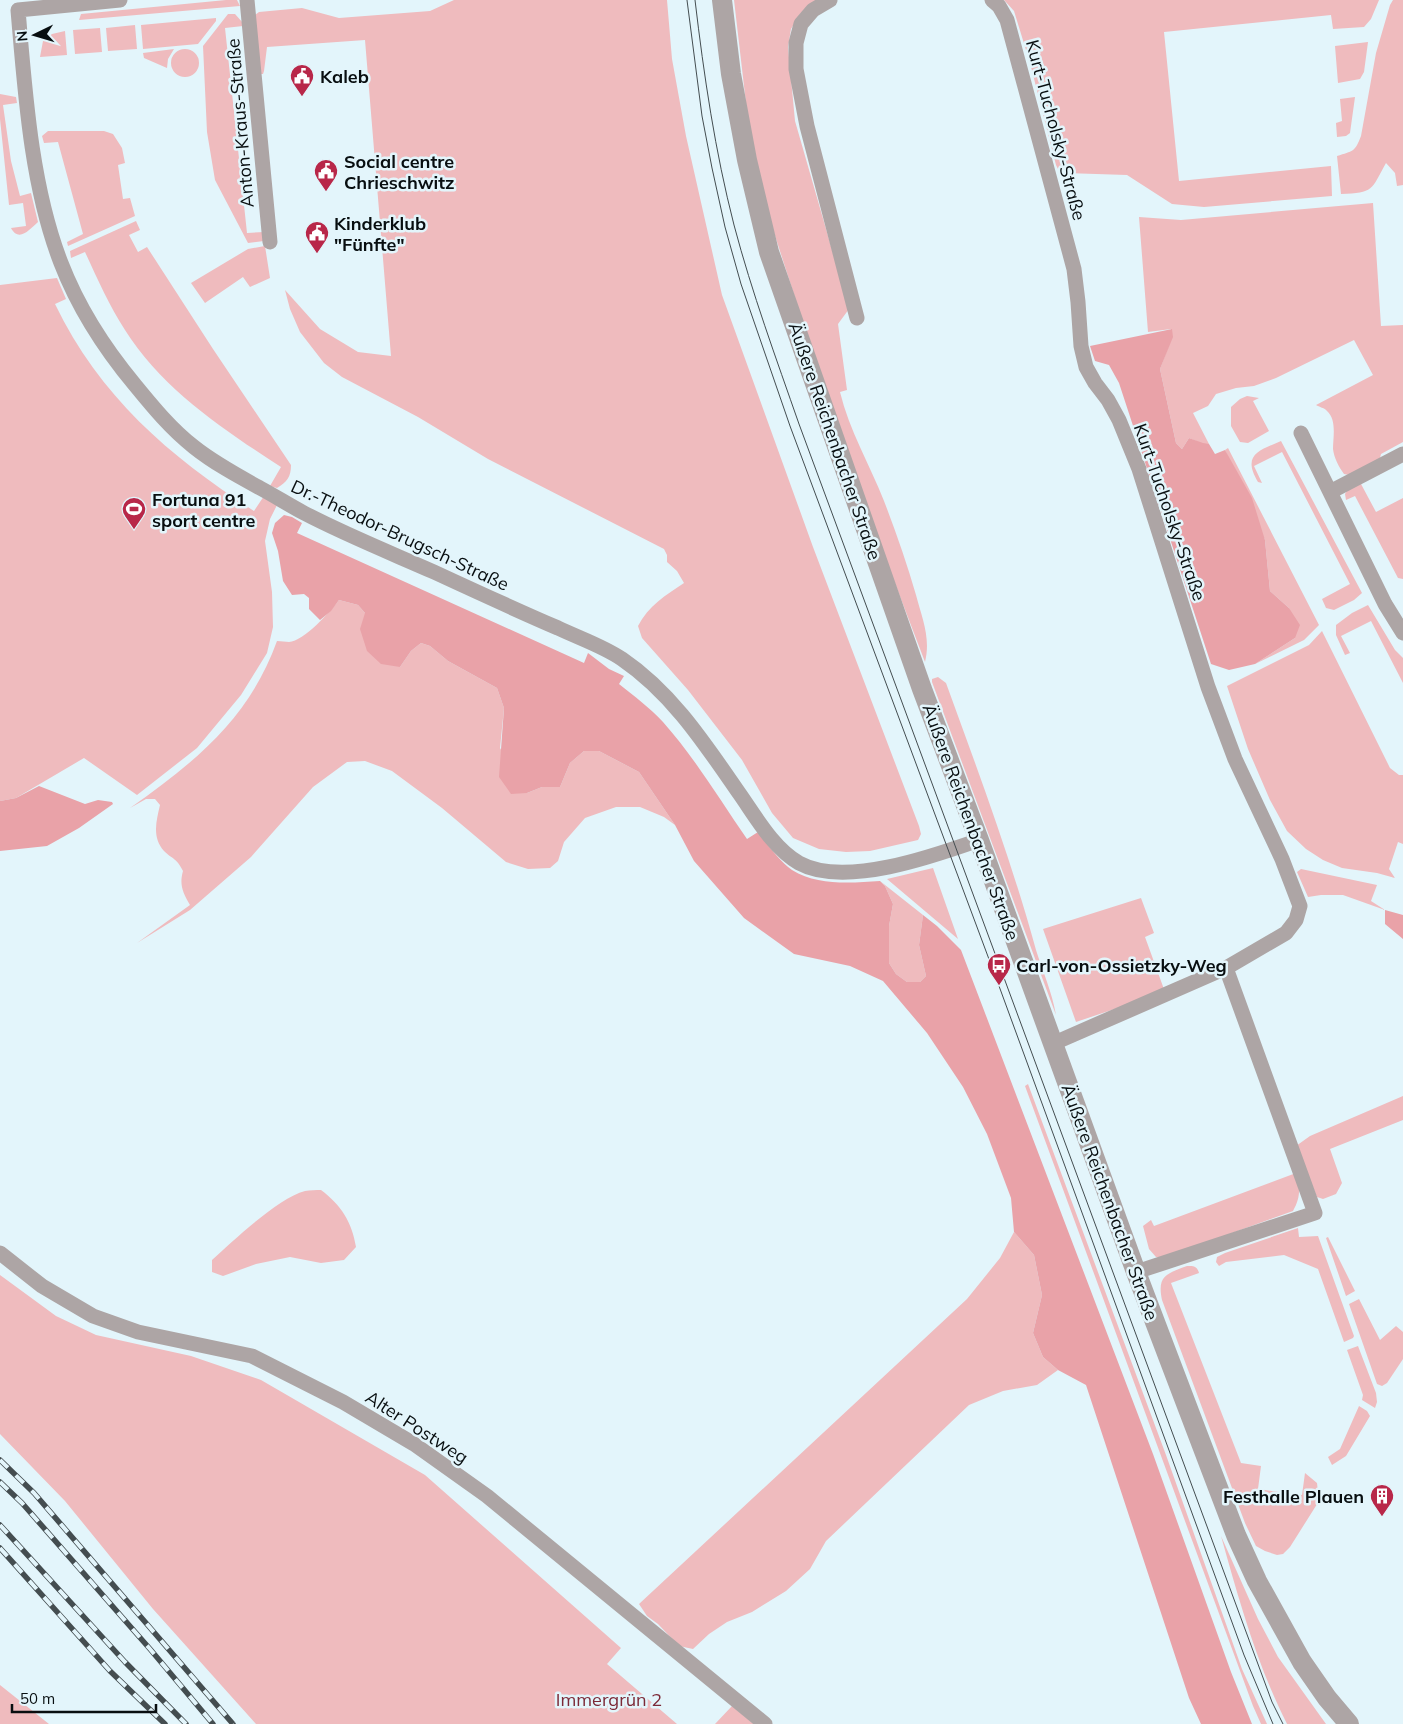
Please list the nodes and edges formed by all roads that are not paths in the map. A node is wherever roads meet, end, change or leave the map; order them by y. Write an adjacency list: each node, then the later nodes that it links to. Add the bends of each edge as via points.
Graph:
1 (120, 0): 12 (street, Dr.-Theodor-Brugsch-Straße, via 18,10 23,71 34,154 46,214 61,263 100,340 159,415 195,448 306,514 620,658 668,698 695,730 766,831 783,851 801,864 847,872 877,869 906,864)
2 (247, 0): 6 (street, Anton-Kraus-Straße)
3 (722, 0): 12 (street, Äußere Reichenbacher Straße, via 731,74 747,160 769,252 922,688)
4 (830, 0): 7 (street, via 813,10 801,24 796,43 796,69 807,126)
5 (992, 0): 13 (street, Kurt-Tucholsky-Straße, via 1007,20 1074,269 1079,333 1086,367 1119,420 1139,468 1208,688 1300,906 1296,920 1286,933)
6 (270, 242)
7 (857, 318)
8 (1301, 433): 10 (street)
9 (1403, 454): 10 (street)
10 (1330, 492): 11 (street, via 1385,604)
11 (1403, 633)
12 (979, 840): 14 (street, Äußere Reichenbacher Straße)
13 (1226, 968): 14 (street); 16 (street, via 1315,1213)
14 (1052, 1044): 16 (street, Äußere Reichenbacher Straße)
15 (0, 1254): 17 (street, Alter Postweg, via 42,1286 94,1316 138,1332 252,1356 343,1402 414,1444 487,1496)
16 (1136, 1272): 18 (street, Äußere Reichenbacher Straße, via 1236,1535 1257,1581 1302,1662)
17 (764, 1724)
18 (1349, 1724)

